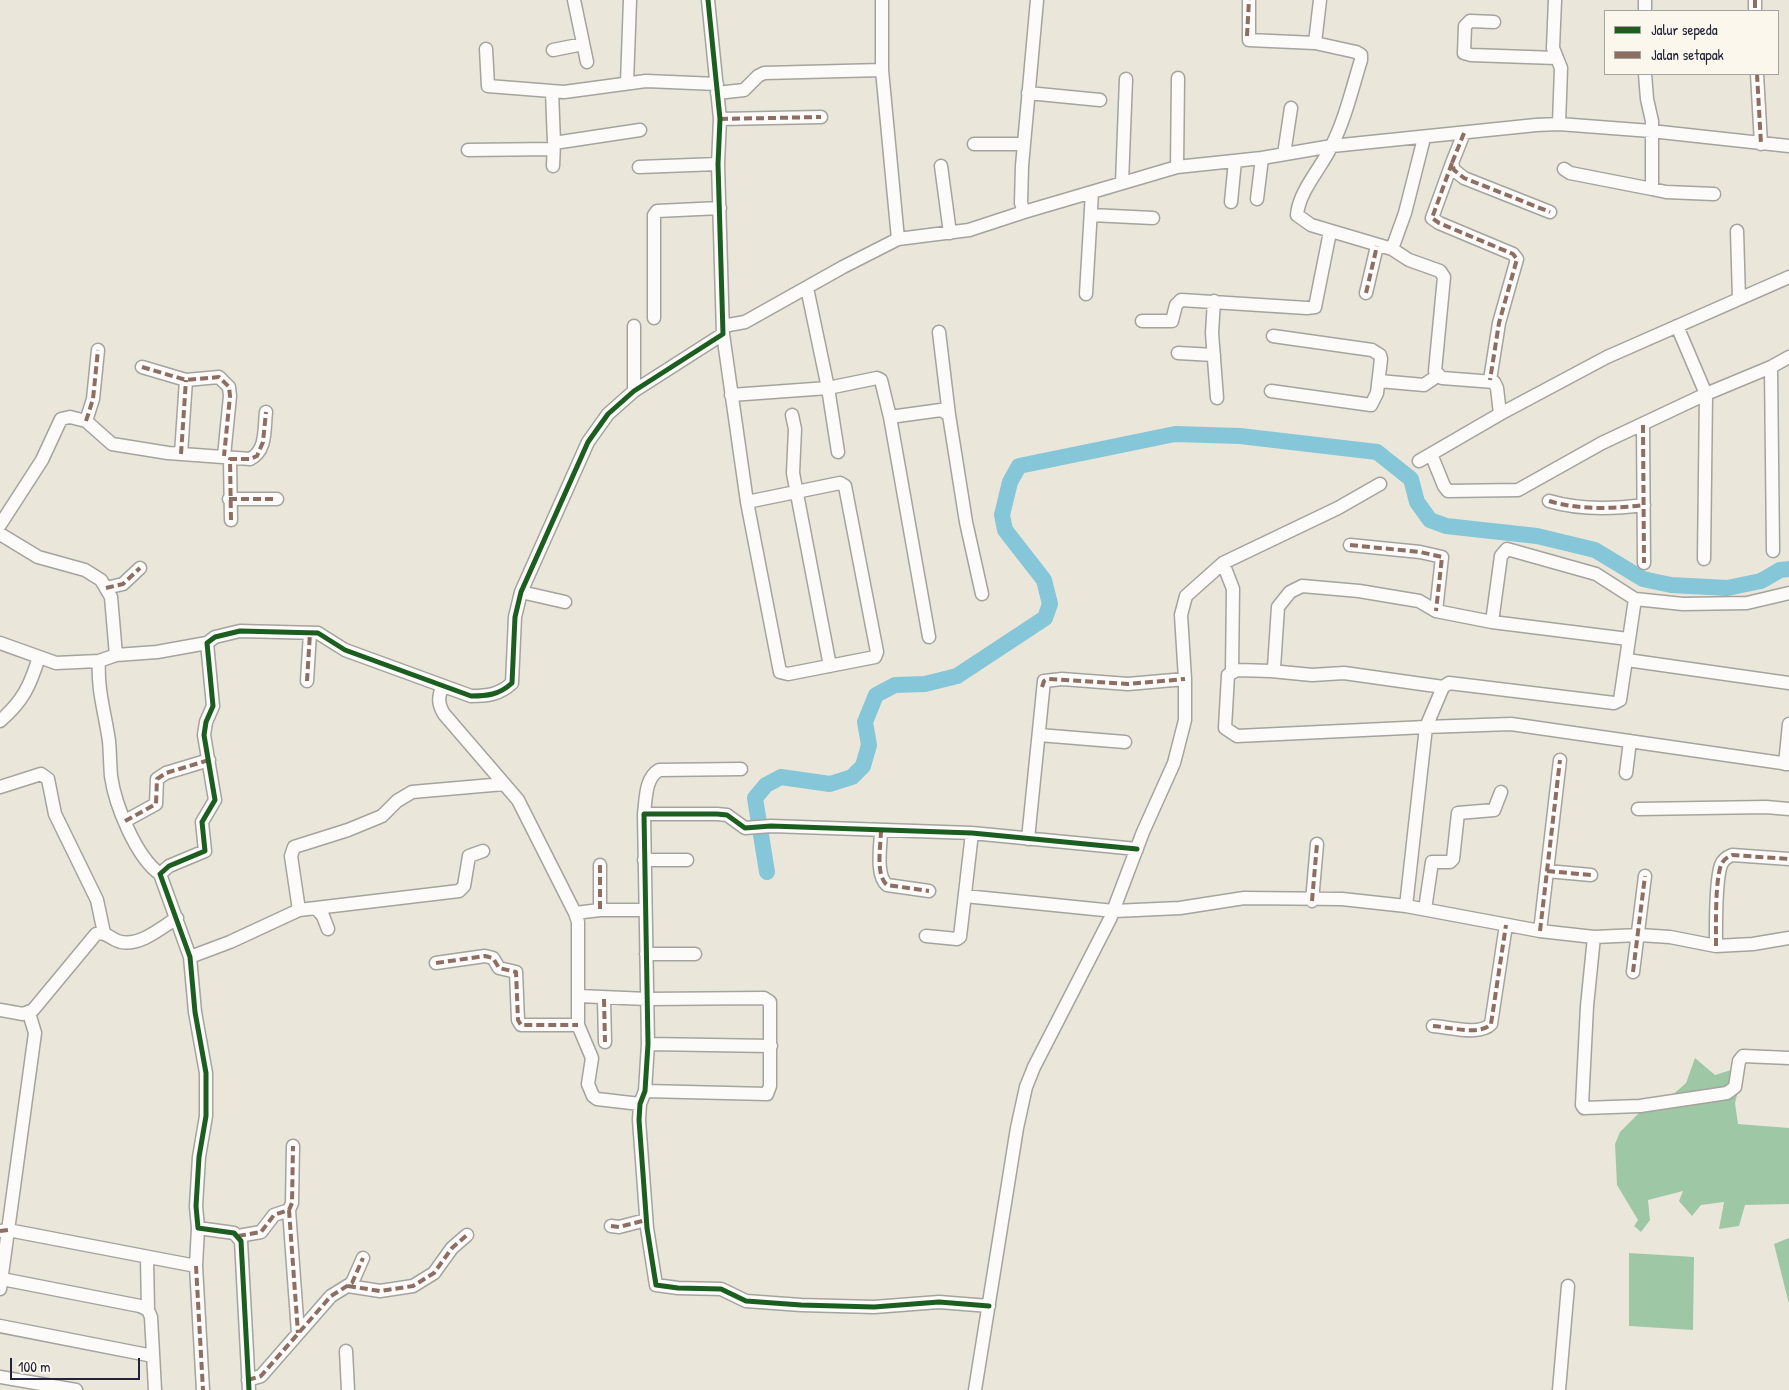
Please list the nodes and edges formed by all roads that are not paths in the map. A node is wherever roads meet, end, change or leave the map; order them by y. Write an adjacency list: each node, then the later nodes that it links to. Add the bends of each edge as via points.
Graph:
1 (574, 0): 11 (street)
2 (630, 0): 21 (street)
3 (708, 0): 22 (street)
4 (882, 0): 16 (street)
5 (1036, 0): 24 (street)
6 (1249, 0): 10 (street, via 1249,40)
7 (1320, 0): 10 (street)
8 (1555, 0): 14 (street, via 1553,40)
9 (1494, 22): 14 (street, via 1470,21 1465,26 1464,53)
10 (1315, 42): 38 (street, via 1361,56)
11 (583, 44): 13 (street); 15 (street)
12 (486, 49): 23 (street, via 488,86)
13 (553, 50)
14 (1556, 58): 29 (street, via 1562,68)
15 (587, 62)
16 (882, 70): 22 (street, via 764,73 744,90); 65 (street)
17 (1645, 75): 31 (street)
18 (1757, 75): 36 (street)
19 (1178, 78): 48 (street)
20 (1126, 79): 51 (street)
21 (627, 84): 22 (street, via 646,81); 23 (street)
22 (717, 89): 28 (street)
23 (552, 91): 37 (street)
24 (1028, 93): 25 (street); 35 (street)
25 (1100, 100)
26 (1291, 108): 41 (street)
27 (821, 116): 28 (street)
28 (720, 119): 45 (street)
29 (1559, 124): 31 (street); 32 (street)
30 (640, 130): 37 (street)
31 (1651, 131): 36 (street); 52 (street)
32 (1464, 133): 33 (street); 44 (street)
33 (1424, 138): 38 (street); 67 (street, via 1405,213)
34 (974, 144): 35 (street)
35 (1024, 144): 58 (street, via 1021,203)
36 (1761, 144): 39 (street)
37 (554, 146): 40 (street); 46 (street)
38 (1332, 146): 41 (street); 63 (street, via 1302,197 1297,215)
39 (1789, 146)
40 (468, 150)
41 (1284, 154): 42 (street)
42 (1262, 158): 43 (street); 55 (street)
43 (1235, 161): 48 (street); 56 (street)
44 (1452, 163): 59 (street, via 1454,170 1464,178); 89 (street, via 1432,218 1514,254 1517,259 1499,323)
45 (718, 164): 49 (street); 57 (street)
46 (553, 166)
47 (941, 166): 64 (street)
48 (1177, 166): 51 (street)
49 (639, 167)
50 (1564, 169): 52 (street)
51 (1122, 183): 53 (street)
52 (1652, 189): 54 (street)
53 (1092, 192): 58 (street); 60 (street)
54 (1714, 194)
55 (1257, 199)
56 (1231, 202)
57 (720, 208): 74 (street, via 657,211 654,214); 78 (street)
58 (1024, 212): 64 (street)
59 (1550, 212)
60 (1091, 215): 61 (street); 70 (street)
61 (1153, 218)
62 (1737, 231): 72 (street)
63 (1330, 232): 66 (street); 73 (street, via 1315,307)
64 (950, 233): 65 (street)
65 (898, 240): 69 (street)
66 (1377, 246): 67 (street); 71 (street)
67 (1392, 249): 87 (street, via 1443,274 1435,366)
68 (1789, 277): 72 (street)
69 (807, 288): 78 (street, via 745,322); 91 (street)
70 (1086, 294)
71 (1366, 294)
72 (1740, 299): 77 (street)
73 (1214, 301): 75 (street, via 1181,300 1176,305 1172,322); 83 (street)
74 (654, 318)
75 (1142, 321)
76 (634, 326): 92 (street)
77 (1677, 326): 94 (street); 98 (street, via 1607,357)
78 (723, 330): 92 (street); 95 (street)
79 (939, 332): 100 (street)
80 (1273, 336): 90 (street, via 1376,351 1381,359)
81 (98, 350): 102 (street, via 94,399)
82 (1178, 353): 83 (street)
83 (1214, 355): 96 (street)
84 (1789, 357): 86 (street)
85 (142, 367): 88 (street)
86 (1771, 367): 94 (street); 120 (street)
87 (1437, 376): 89 (street); 90 (street, via 1424,385)
88 (186, 380): 105 (street); 107 (street, via 219,377 229,387)
89 (1490, 380): 98 (street, via 1496,385)
90 (1379, 381): 93 (street, via 1375,402 1366,406)
91 (828, 388): 95 (street); 101 (street, via 880,379); 104 (street)
92 (634, 391): 126 (street, via 608,414 588,442)
93 (1271, 392)
94 (1706, 394): 103 (street); 121 (street)
95 (731, 395): 114 (street)
96 (1217, 398)
97 (266, 412): 107 (street, via 258,456 250,459)
98 (1500, 414): 106 (street)
99 (792, 415): 110 (street)
100 (948, 415): 101 (street, via 945,411 936,410); 128 (street)
101 (890, 417): 134 (street)
102 (86, 421): 105 (street, via 112,444); 117 (street, via 70,417 58,422 42,460)
103 (1643, 425): 106 (street, via 1602,443 1518,490 1448,491); 115 (street)
104 (838, 452)
105 (181, 454): 107 (street)
106 (1431, 454): 108 (street)
107 (227, 457): 111 (street)
108 (1419, 462)
109 (1380, 484): 122 (street, via 1338,508)
110 (797, 492): 114 (street); 142 (street); 142 (street, via 840,483 847,490 877,652 870,659)
111 (229, 499): 112 (street); 116 (street)
112 (277, 499)
113 (1549, 501): 115 (street, via 1566,506 1618,508)
114 (747, 502): 142 (street, via 780,672 788,674)
115 (1644, 505): 123 (street)
116 (231, 520)
117 (0, 525)
118 (0, 534): 125 (street, via 38,556 92,574)
119 (1350, 544): 131 (street, via 1442,557)
120 (1773, 551)
121 (1704, 559)
122 (1223, 563): 143 (street, via 1233,589); 145 (street, via 1186,596 1182,605)
123 (1644, 563)
124 (140, 568): 125 (street, via 123,584)
125 (106, 588): 138 (street, via 111,597)
126 (521, 592): 130 (street); 148 (street, via 515,617 512,683 505,690 489,696 471,696)
127 (1789, 593): 129 (street, via 1747,603 1683,604)
128 (982, 594)
129 (1635, 599): 132 (street, via 1596,574 1507,549 1501,556); 135 (street)
130 (565, 602)
131 (1436, 611): 132 (street); 144 (street, via 1418,601 1302,586 1290,592 1278,606 1276,661)
132 (1492, 622): 135 (street)
133 (310, 633): 136 (street, via 240,631 215,637); 146 (street); 148 (street, via 322,635 345,650)
134 (929, 637)
135 (1628, 639): 140 (street)
136 (207, 643): 138 (street); 156 (street, via 213,706 204,734)
137 (0, 644): 139 (street)
138 (116, 655): 141 (street)
139 (39, 657): 141 (street, via 56,663); 150 (street, via 30,685 16,707)
140 (1627, 660): 147 (street); 149 (street, via 1620,700 1614,703 1449,683)
141 (99, 661): 167 (street, via 99,696 109,742 111,777)
142 (830, 666)
143 (1232, 672): 144 (street); 152 (street, via 1227,679 1225,728 1233,735)
144 (1271, 672): 149 (street, via 1344,674)
145 (1185, 679): 153 (street, via 1128,684 1048,679 1042,687); 172 (street, via 1182,739)
146 (307, 680)
147 (1789, 683)
148 (442, 687): 161 (street, via 439,706 444,714)
149 (1443, 687): 152 (street)
150 (0, 721)
151 (1789, 724): 158 (street)
152 (1426, 727): 155 (street, via 1511,724); 185 (street)
153 (1039, 735): 154 (street); 170 (street)
154 (1125, 742)
155 (1630, 742): 158 (street); 160 (street)
156 (209, 760): 167 (street, via 166,772 157,779 156,804); 179 (street, via 215,800 212,810 202,822 204,851 169,866)
157 (1560, 760): 178 (street)
158 (1787, 764)
159 (741, 769): 166 (street, via 659,770 648,784)
160 (1626, 773)
161 (504, 784): 188 (street, via 412,792 382,816 294,847 291,856); 192 (street, via 518,800)
162 (0, 787): 197 (street, via 41,774 48,779 55,814 97,900)
163 (1501, 792): 187 (street, via 1494,810 1458,813 1454,856 1450,862 1432,862)
164 (1638, 809): 165 (street)
165 (1789, 809)
166 (644, 814): 168 (street, via 727,815 741,826 750,828); 175 (street)
167 (125, 821): 179 (street, via 139,852)
168 (881, 830): 169 (street); 182 (street, via 880,873 884,882)
169 (972, 833): 170 (street); 183 (street)
170 (1028, 839): 172 (street)
171 (1317, 844): 184 (street)
172 (1136, 849): 191 (street)
173 (483, 851): 186 (street, via 469,856 464,886 459,891)
174 (1789, 859): 202 (street, via 1732,855 1726,858 1721,865 1719,879)
175 (644, 860): 176 (street); 190 (street)
176 (687, 860)
177 (600, 865): 189 (street)
178 (1547, 871): 180 (street); 196 (street)
179 (160, 874): 193 (street)
180 (1591, 876)
181 (1645, 876): 198 (street)
182 (929, 891)
183 (965, 896): 191 (street); 199 (street, via 959,938)
184 (1312, 901): 185 (street, via 1342,900); 191 (street, via 1238,899 1180,908)
185 (1406, 906): 187 (street)
186 (316, 908): 188 (street); 195 (street)
187 (1425, 909): 194 (street)
188 (299, 910): 205 (street)
189 (600, 910): 190 (street); 192 (street)
190 (645, 910): 203 (street)
191 (1114, 910): 235 (street, via 1026,1087 1003,1205)
192 (575, 913): 208 (street, via 578,922)
193 (177, 918): 197 (street, via 143,939 120,942); 205 (street)
194 (1506, 926): 196 (street); 214 (street, via 1491,1024 1479,1030)
195 (328, 929)
196 (1540, 931): 200 (street)
197 (104, 933): 212 (street, via 96,934)
198 (1639, 935): 200 (street); 202 (street); 207 (street)
199 (926, 936)
200 (1594, 937): 218 (street, via 1587,1006 1584,1108 1640,1106 1727,1093 1735,1087 1739,1061 1743,1056)
201 (1789, 938): 202 (street)
202 (1716, 946)
203 (646, 954): 204 (street); 210 (street)
204 (696, 954)
205 (190, 957): 224 (street, via 195,1012 206,1073 206,1116 196,1206)
206 (436, 964): 213 (street, via 485,956 494,958 499,968 516,972 518,1020 522,1025)
207 (1633, 972)
208 (578, 996): 209 (street); 213 (street)
209 (604, 998): 210 (street); 215 (street)
210 (647, 999): 216 (street); 217 (street, via 768,999)
211 (0, 1010): 212 (street)
212 (29, 1013): 226 (street, via 35,1032)
213 (578, 1025): 220 (street, via 592,1058 588,1084 592,1096)
214 (1433, 1026)
215 (605, 1042)
216 (648, 1044): 217 (street); 219 (street)
217 (771, 1046): 219 (street, via 767,1094)
218 (1789, 1058)
219 (645, 1091): 220 (street)
220 (640, 1104): 225 (street)
221 (293, 1146): 222 (street, via 292,1203)
222 (289, 1210): 228 (street, via 274,1215 261,1232); 238 (street)
223 (611, 1226): 225 (street)
224 (198, 1228): 228 (street); 231 (street)
225 (647, 1229): 235 (street, via 658,1286 721,1289 746,1300 841,1307 939,1302)
226 (4, 1230): 229 (street); 232 (street)
227 (467, 1235): 233 (street, via 452,1248 434,1273 413,1286 380,1291)
228 (238, 1236): 242 (street, via 241,1241)
229 (147, 1258): 231 (street); 236 (street)
230 (363, 1258): 233 (street)
231 (196, 1266): 245 (street)
232 (1, 1284): 236 (street, via 140,1306)
233 (348, 1286): 238 (street, via 331,1296)
234 (1568, 1286): 248 (street)
235 (989, 1306): 247 (street)
236 (148, 1310): 240 (street)
237 (0, 1326): 240 (street)
238 (298, 1333): 242 (street, via 261,1376)
239 (346, 1351): 246 (street)
240 (152, 1356): 244 (street)
241 (0, 1377): 243 (street)
242 (248, 1385)
243 (76, 1390)
244 (155, 1390)
245 (203, 1390)
246 (348, 1390)
247 (975, 1390)
248 (1559, 1390)

